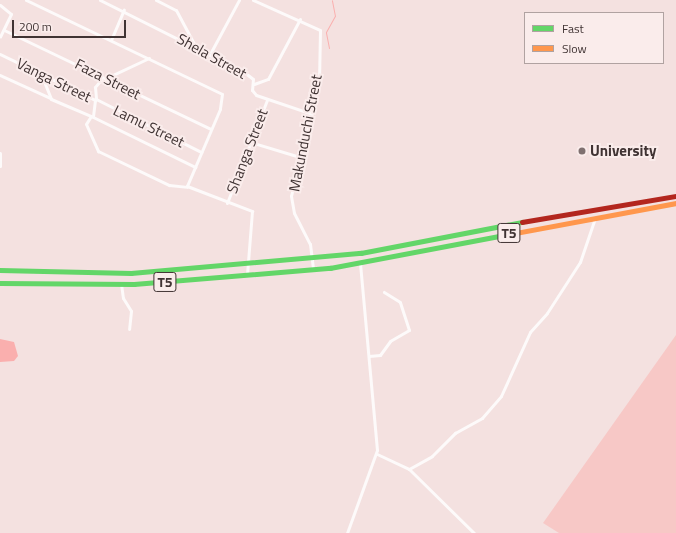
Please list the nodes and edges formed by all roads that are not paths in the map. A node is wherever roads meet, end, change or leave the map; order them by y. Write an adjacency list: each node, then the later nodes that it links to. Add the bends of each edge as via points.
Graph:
1 (26, 0): 11 (street)
2 (100, 0): 7 (street, Shela Street)
3 (156, 0): 12 (street, via 176,10)
4 (239, 0): 13 (street)
5 (254, 0): 8 (street, Makunduchi Street)
6 (0, 5): 9 (street, via 11,14)
7 (124, 10): 11 (street); 12 (street, Shela Street)
8 (300, 19): 19 (street, via 268,79); 23 (street, Makunduchi Street, via 320,30 318,81)
9 (4, 30): 10 (street); 18 (street, Faza Street)
10 (0, 37)
11 (111, 40): 15 (street)
12 (194, 44): 13 (street, Shela Street)
13 (210, 52): 19 (street, Shela Street, via 248,74)
14 (0, 54): 16 (street, Vanga Street)
15 (149, 58): 18 (street); 25 (street, via 222,94)
16 (41, 74): 20 (street); 22 (street, Vanga Street)
17 (0, 75): 20 (street)
18 (104, 78): 22 (street, via 95,87); 25 (street, Faza Street)
19 (254, 84): 21 (street, Shela Street, via 252,92)
20 (50, 98): 24 (street)
21 (267, 100): 23 (street, Shela Street); 26 (street, Shanga Street)
22 (97, 101): 24 (street, Vanga Street); 27 (street, Lamu Street)
23 (312, 114): 29 (street, Makunduchi Street)
24 (92, 117): 31 (street, Vanga Street); 32 (street, via 86,124 98,151 169,185)
25 (211, 129): 27 (street)
26 (250, 142): 29 (street); 34 (street, Shanga Street)
27 (201, 152): 31 (street)
28 (0, 153): 30 (street)
29 (300, 158): 37 (street, Makunduchi Street, via 292,208 310,244)
30 (0, 166)
31 (195, 168): 32 (street)
32 (187, 187): 34 (street)
33 (676, 196): 37 (main road, via 594,208 384,250)
34 (227, 203): 39 (street, via 252,212)
35 (676, 204): 36 (main road, T5)
36 (596, 216): 38 (main road, T5); 49 (street, via 580,262 548,313 530,332 501,396 479,420 459,430 436,454)
37 (312, 257): 39 (main road); 40 (street, Makunduchi Street)
38 (360, 263): 40 (main road, T5); 47 (street)
39 (245, 265): 41 (main road, via 118,273); 42 (street)
40 (313, 269): 42 (main road, T5)
41 (0, 270)
42 (247, 275): 44 (main road, T5)
43 (0, 283): 44 (main road, T5)
44 (121, 284): 46 (street, via 123,298 131,311)
45 (384, 292): 47 (street, via 400,302 410,330 390,341 380,354)
46 (129, 329)
47 (369, 356): 48 (street)
48 (377, 454): 49 (street); 50 (street)
49 (409, 469): 51 (street)
50 (347, 533)
51 (474, 533)

